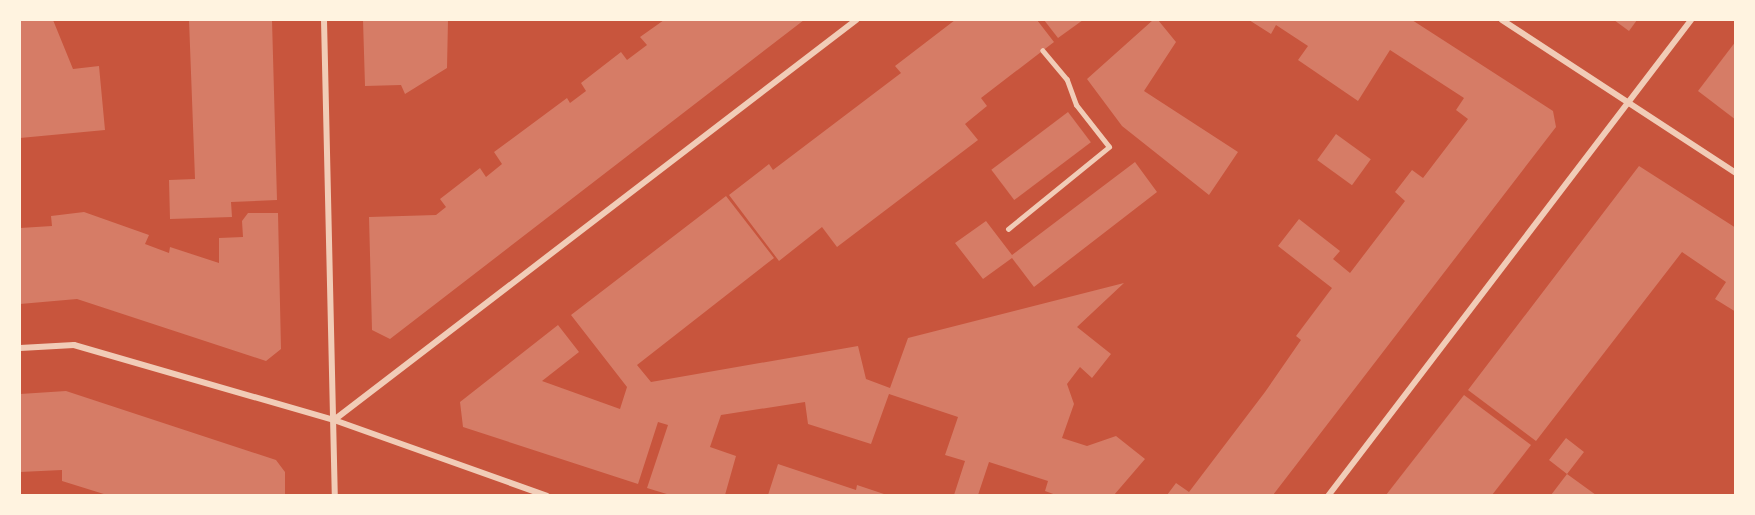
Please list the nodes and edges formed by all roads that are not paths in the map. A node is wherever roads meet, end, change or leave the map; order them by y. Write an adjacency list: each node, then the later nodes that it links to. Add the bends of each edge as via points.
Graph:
1 (324, 20): 10 (street)
2 (856, 20): 10 (street)
3 (1502, 20): 6 (street)
4 (1691, 20): 6 (street)
5 (1043, 51): 8 (lane, via 1067,80 1076,105 1109,147)
6 (1626, 101): 7 (street); 13 (street)
7 (1736, 173)
8 (1008, 229)
9 (20, 348): 10 (street, via 74,345)
10 (334, 420): 11 (street); 12 (street)
11 (335, 495)
12 (547, 495)
13 (1328, 495)

